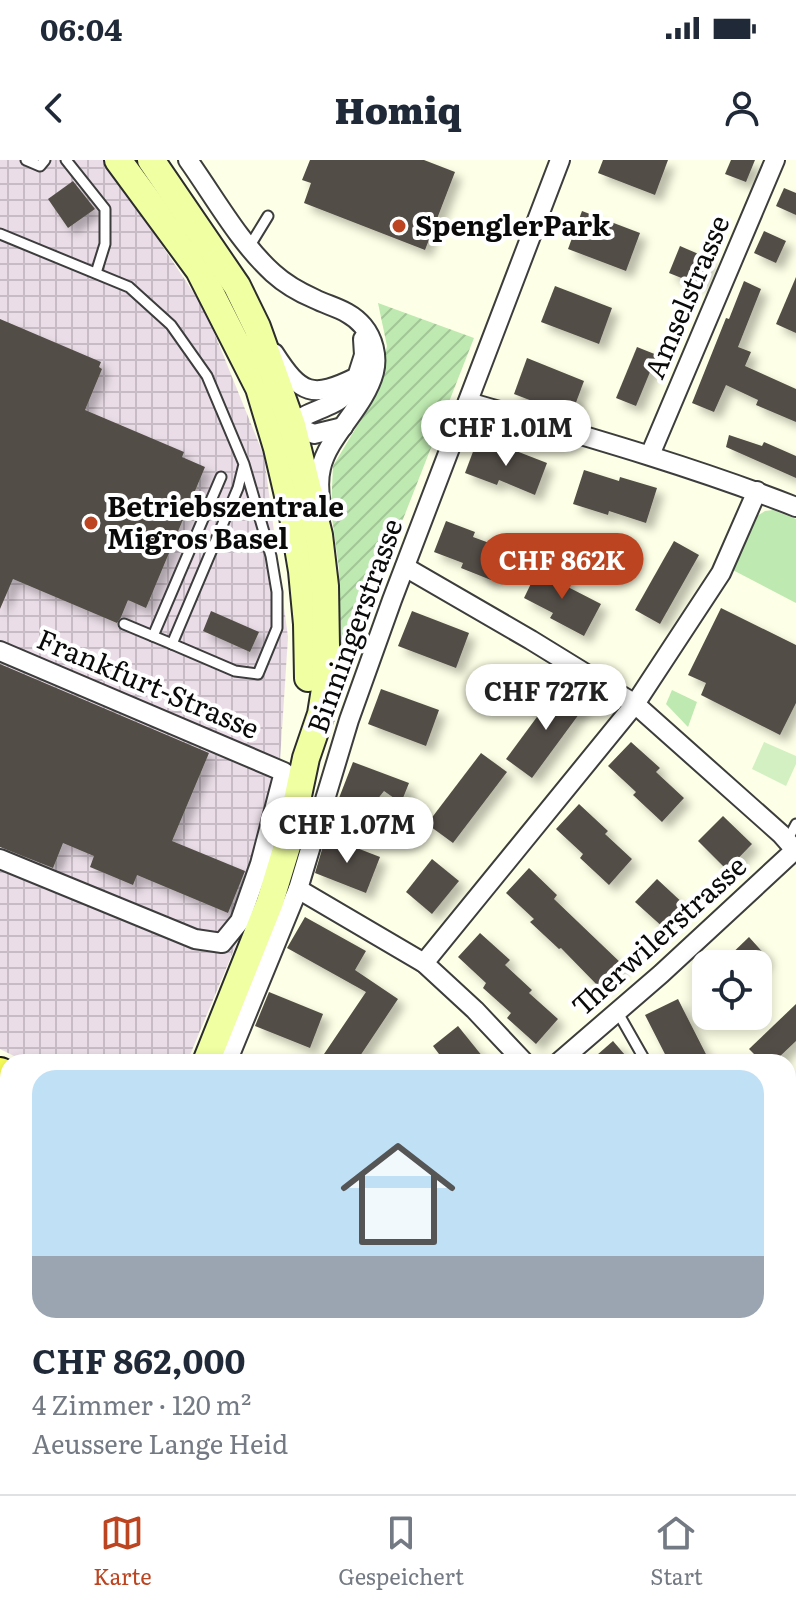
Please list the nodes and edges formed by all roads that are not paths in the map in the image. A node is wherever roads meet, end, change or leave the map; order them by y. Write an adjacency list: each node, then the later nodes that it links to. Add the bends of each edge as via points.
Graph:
1 (26, 160): 2 (lane, via 40,166)
2 (45, 160)
3 (66, 160): 12 (lane, via 105,209 105,244)
4 (118, 160): 17 (main road, via 199,270)
5 (151, 160): 14 (main road, via 237,286)
6 (188, 160): 11 (street)
7 (560, 160): 16 (street, Binningerstrasse)
8 (775, 160): 21 (street, Amselstrasse)
9 (268, 216): 11 (lane)
10 (0, 234): 12 (lane)
11 (249, 247): 13 (street, via 275,274)
12 (96, 273): 22 (lane, via 129,287 171,325 207,376)
13 (362, 325): 15 (street, via 364,355); 19 (street, via 372,340 374,371)
14 (257, 327): 15 (street, via 295,383 306,389 320,391); 18 (main road)
15 (357, 377): 18 (street, via 345,396)
16 (468, 402): 21 (street); 27 (street, Binningerstrasse)
17 (265, 409): 18 (lane); 20 (main road)
18 (292, 425): 19 (street, via 314,434); 20 (lane); 26 (main road)
19 (343, 427): 26 (street, via 321,467)
20 (277, 448): 33 (main road, via 293,517 307,624)
21 (650, 455): 24 (street)
22 (244, 464): 30 (lane); 30 (lane, via 271,556 277,628 258,674 235,671)
23 (221, 477): 29 (lane)
24 (757, 491): 25 (street); 32 (street, via 721,573)
25 (796, 507)
26 (319, 535): 33 (main road, via 325,586 325,689)
27 (405, 567): 32 (street); 37 (street, Binningerstrasse, via 349,720)
28 (124, 624): 29 (lane)
29 (153, 636): 30 (lane)
30 (172, 644)
31 (0, 651): 36 (street, Frankfurt-Strasse, via 284,772 240,921 222,943 195,939)
32 (635, 704): 35 (street); 38 (street)
33 (306, 758): 40 (main road, via 288,843)
34 (796, 824): 35 (lane)
35 (793, 847): 39 (street, Therwilerstrasse, via 736,906)
36 (0, 859)
37 (298, 889): 38 (street); 41 (street, Binningerstrasse)
38 (424, 963): 42 (street)
39 (617, 1011): 43 (street, Therwilerstrasse); 44 (lane)
40 (228, 1054)
41 (229, 1054)
42 (516, 1054)
43 (568, 1054)
44 (641, 1054)

